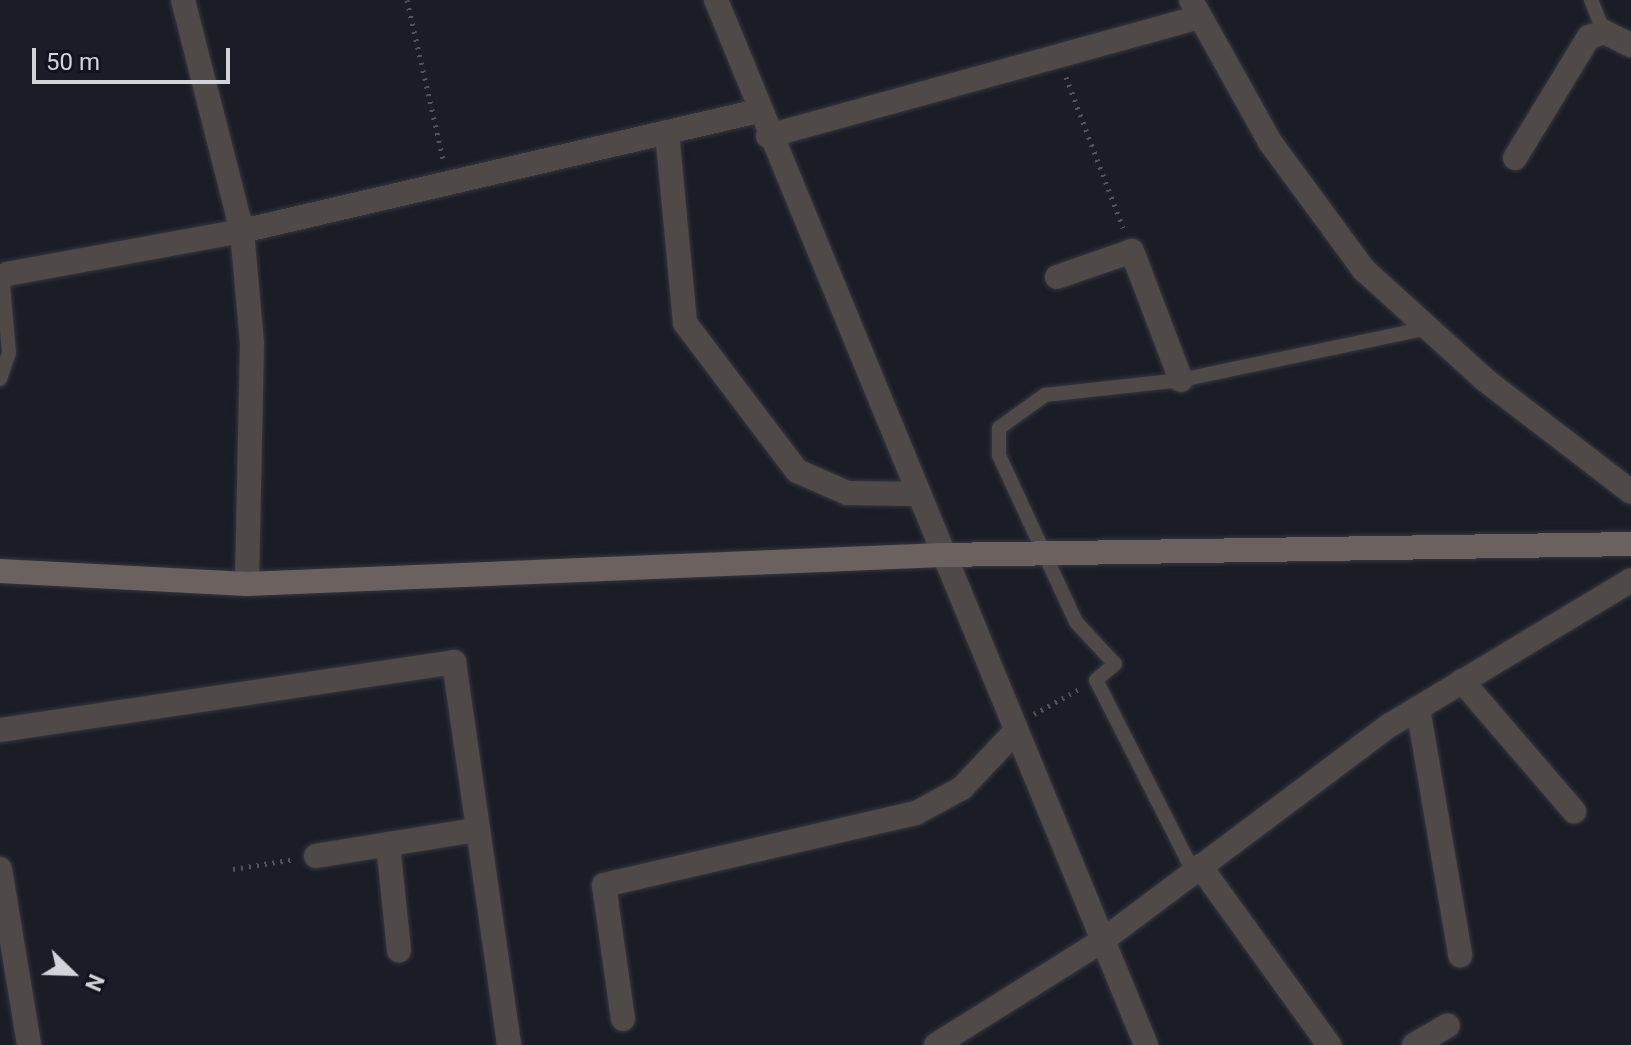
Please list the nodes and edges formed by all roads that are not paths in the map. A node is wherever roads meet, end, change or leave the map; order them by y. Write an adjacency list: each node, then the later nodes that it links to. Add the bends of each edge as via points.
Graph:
1 (183, 0): 11 (street)
2 (716, 0): 7 (street)
3 (1591, 0): 5 (lane)
4 (1196, 8): 9 (street); 14 (street, via 1270,142 1364,270)
5 (1604, 32): 6 (street); 10 (street, via 1589,37)
6 (1631, 45)
7 (758, 111): 8 (street); 9 (street)
8 (667, 132): 11 (street); 18 (street, via 685,323 797,471 847,493)
9 (768, 136): 18 (street)
10 (1515, 158)
11 (242, 231): 12 (street); 24 (street, via 252,343)
12 (4, 273): 15 (lane, via 9,353)
13 (1057, 277): 16 (street, via 1132,251)
14 (1428, 328): 16 (lane); 17 (street)
15 (0, 379)
16 (1181, 380): 21 (lane, via 1045,395 999,428 999,455)
17 (1631, 492)
18 (916, 494): 20 (street)
19 (1631, 544): 21 (street)
20 (941, 555): 21 (street); 24 (street); 27 (street)
21 (1049, 555): 33 (lane, via 1076,622 1115,664 1096,680)
22 (0, 571): 24 (street)
23 (1631, 580): 25 (street)
24 (247, 584)
25 (1462, 681): 26 (street); 29 (street)
26 (1418, 708): 33 (street); 37 (street)
27 (1014, 729): 35 (street); 38 (street, via 962,788 916,813 604,885)
28 (0, 730): 30 (street, via 454,662)
29 (1574, 811)
30 (475, 830): 31 (street); 41 (street)
31 (388, 844): 32 (street); 36 (street)
32 (316, 856)
33 (1196, 868): 35 (street); 44 (street)
34 (0, 869): 40 (street)
35 (1102, 941): 42 (street); 43 (street)
36 (399, 950)
37 (1460, 955)
38 (623, 1019)
39 (1448, 1025): 45 (street)
40 (29, 1045)
41 (509, 1045)
42 (936, 1045)
43 (1146, 1045)
44 (1329, 1045)
45 (1414, 1045)

